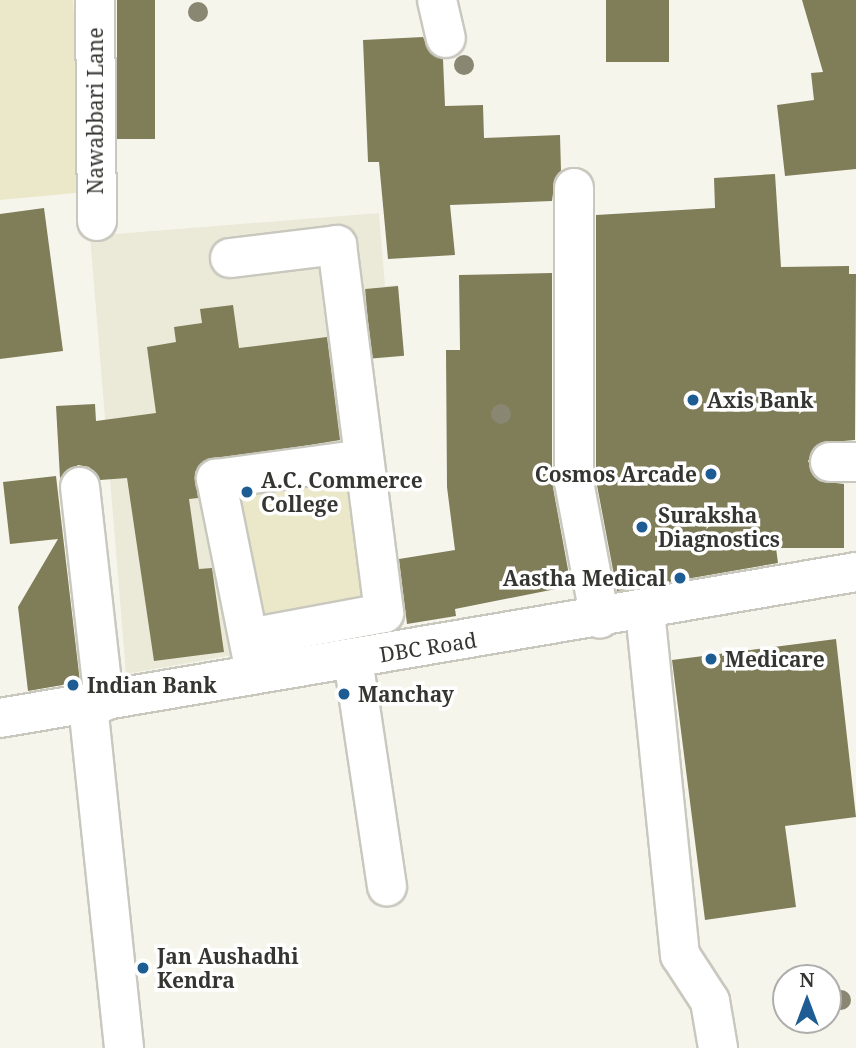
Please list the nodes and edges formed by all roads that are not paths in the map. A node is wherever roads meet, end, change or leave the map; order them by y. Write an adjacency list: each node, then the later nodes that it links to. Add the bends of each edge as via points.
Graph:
1 (95, 0): 5 (street, Nawabbari Lane)
2 (437, 0): 3 (street)
3 (446, 38)
4 (575, 188): 11 (street, via 574,482)
5 (97, 221)
6 (230, 258): 7 (street, via 337,245)
7 (364, 459): 12 (street, via 384,613); 12 (street, via 216,479)
8 (80, 487): 15 (street)
9 (856, 572): 10 (street, DBC Road)
10 (645, 611): 11 (street, DBC Road); 19 (street, via 680,956 710,1001)
11 (600, 619): 13 (street, DBC Road)
12 (248, 638): 14 (street)
13 (353, 659): 14 (street, DBC Road); 17 (street)
14 (256, 675): 15 (street, DBC Road)
15 (96, 703): 16 (street, DBC Road); 18 (street)
16 (0, 718)
17 (387, 886)
18 (124, 1048)
19 (718, 1048)

